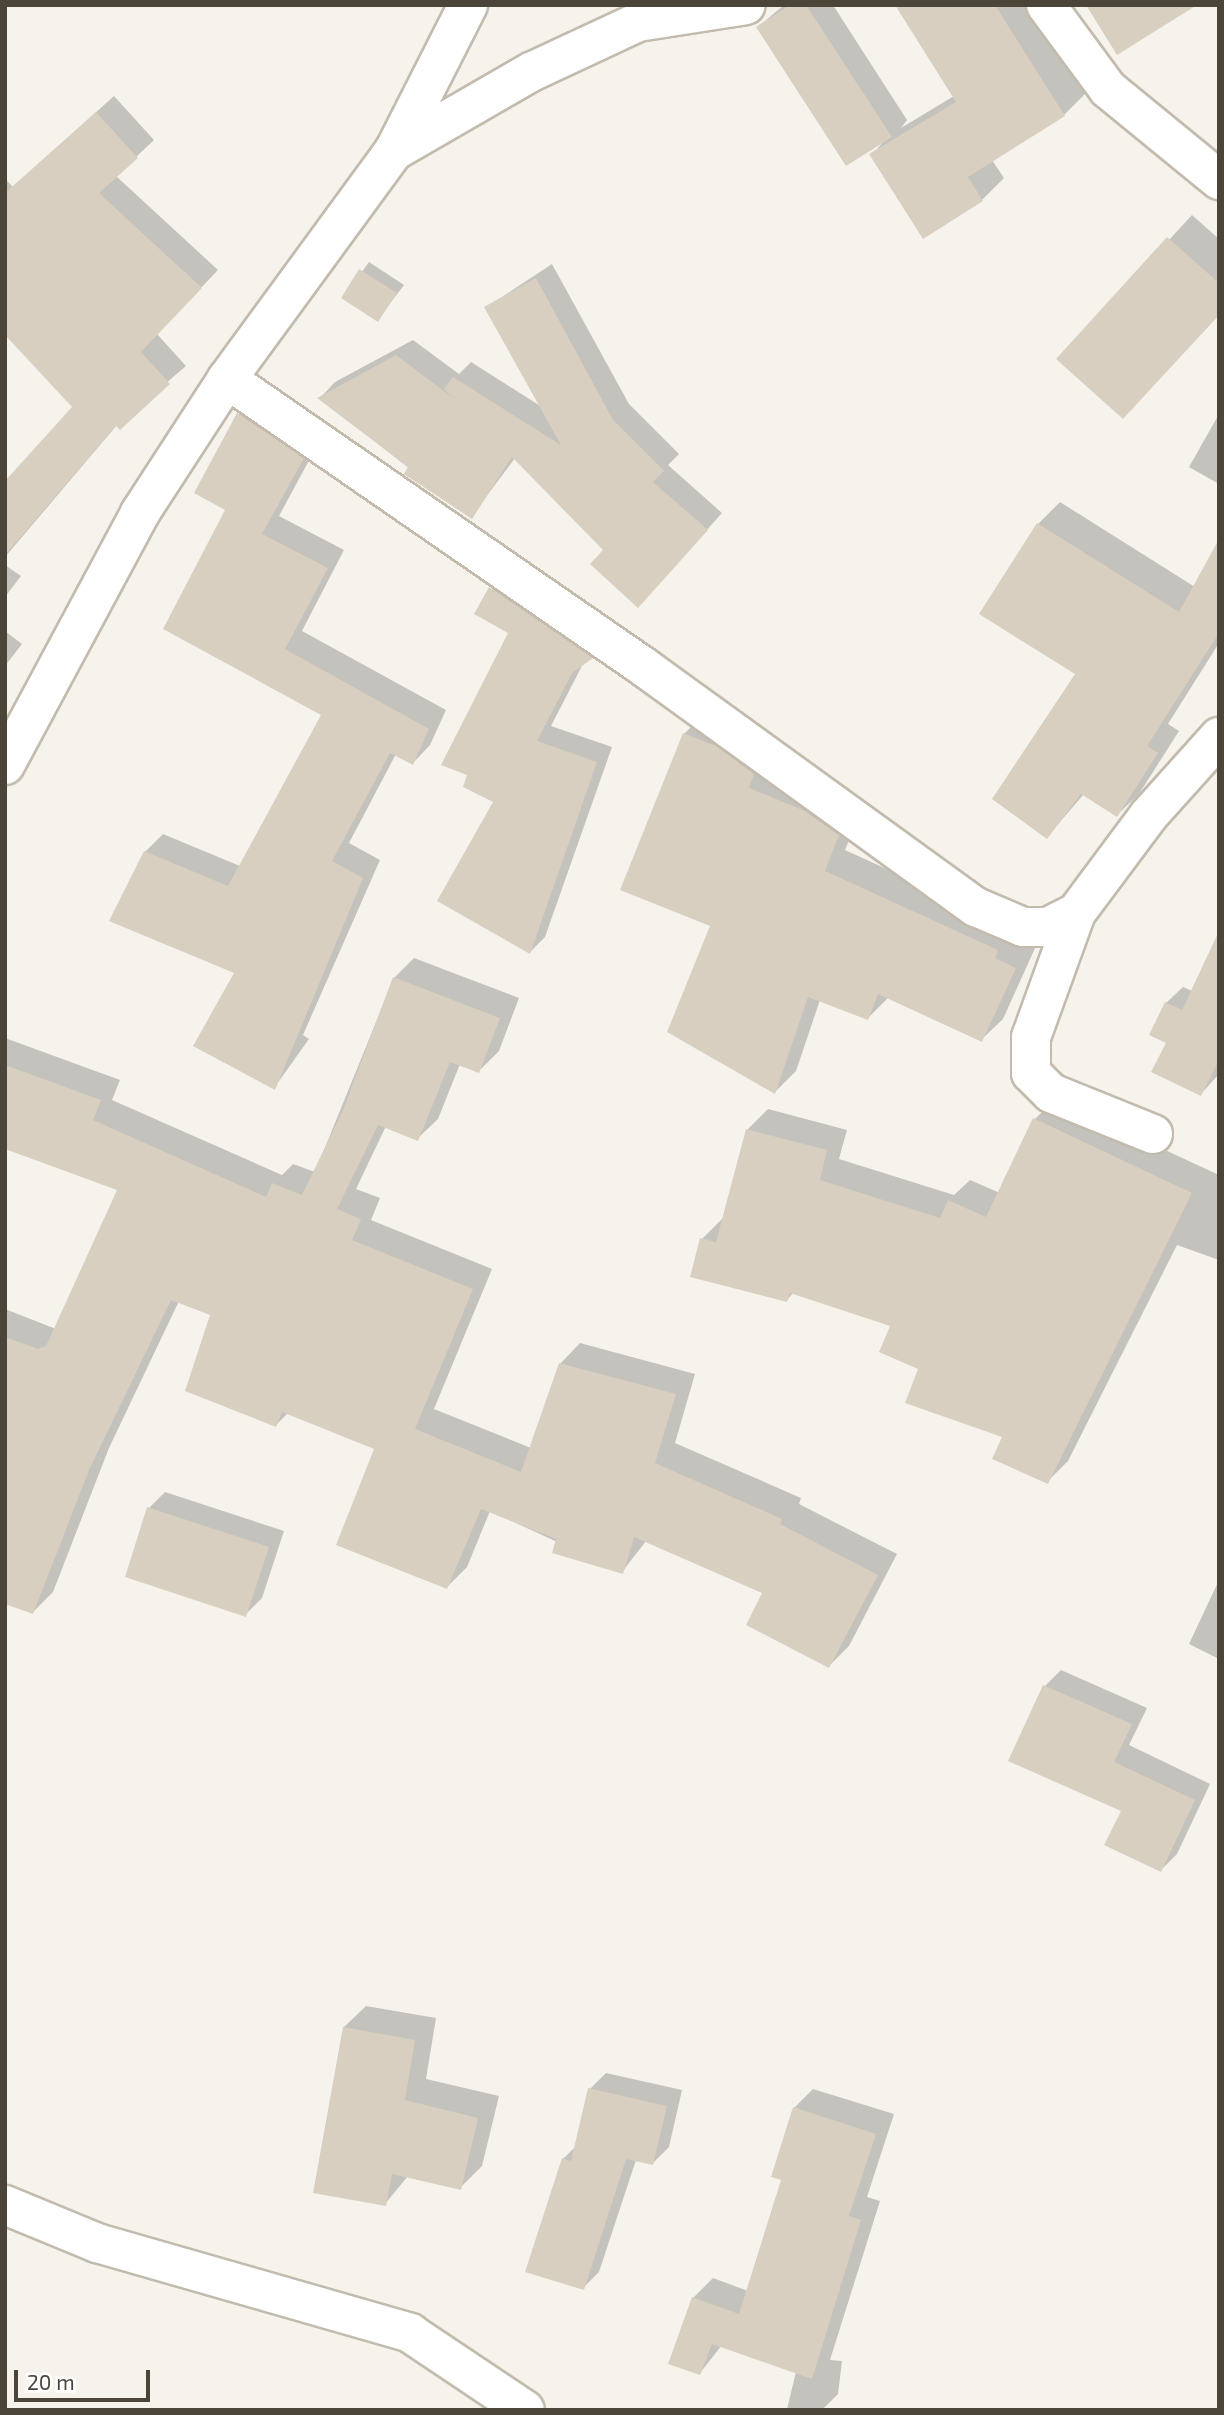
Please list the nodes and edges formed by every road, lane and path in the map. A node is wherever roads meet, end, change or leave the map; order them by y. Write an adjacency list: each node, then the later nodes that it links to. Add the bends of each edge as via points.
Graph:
1 (468, 5): 5 (street)
2 (746, 5): 4 (street)
3 (1046, 5): 6 (street, via 1108,89)
4 (633, 14): 5 (street)
5 (394, 151): 7 (street)
6 (1219, 180)
7 (227, 379): 9 (street, via 140,513); 10 (street, via 644,667 976,907 1023,927 1048,927)
8 (1219, 737): 10 (street, via 1149,815)
9 (5, 765)
10 (1076, 913): 11 (street, via 1031,1037 1031,1073 1051,1093)
11 (1153, 1134)
12 (5, 2205): 13 (street, via 97,2244 410,2333)
13 (525, 2410)

